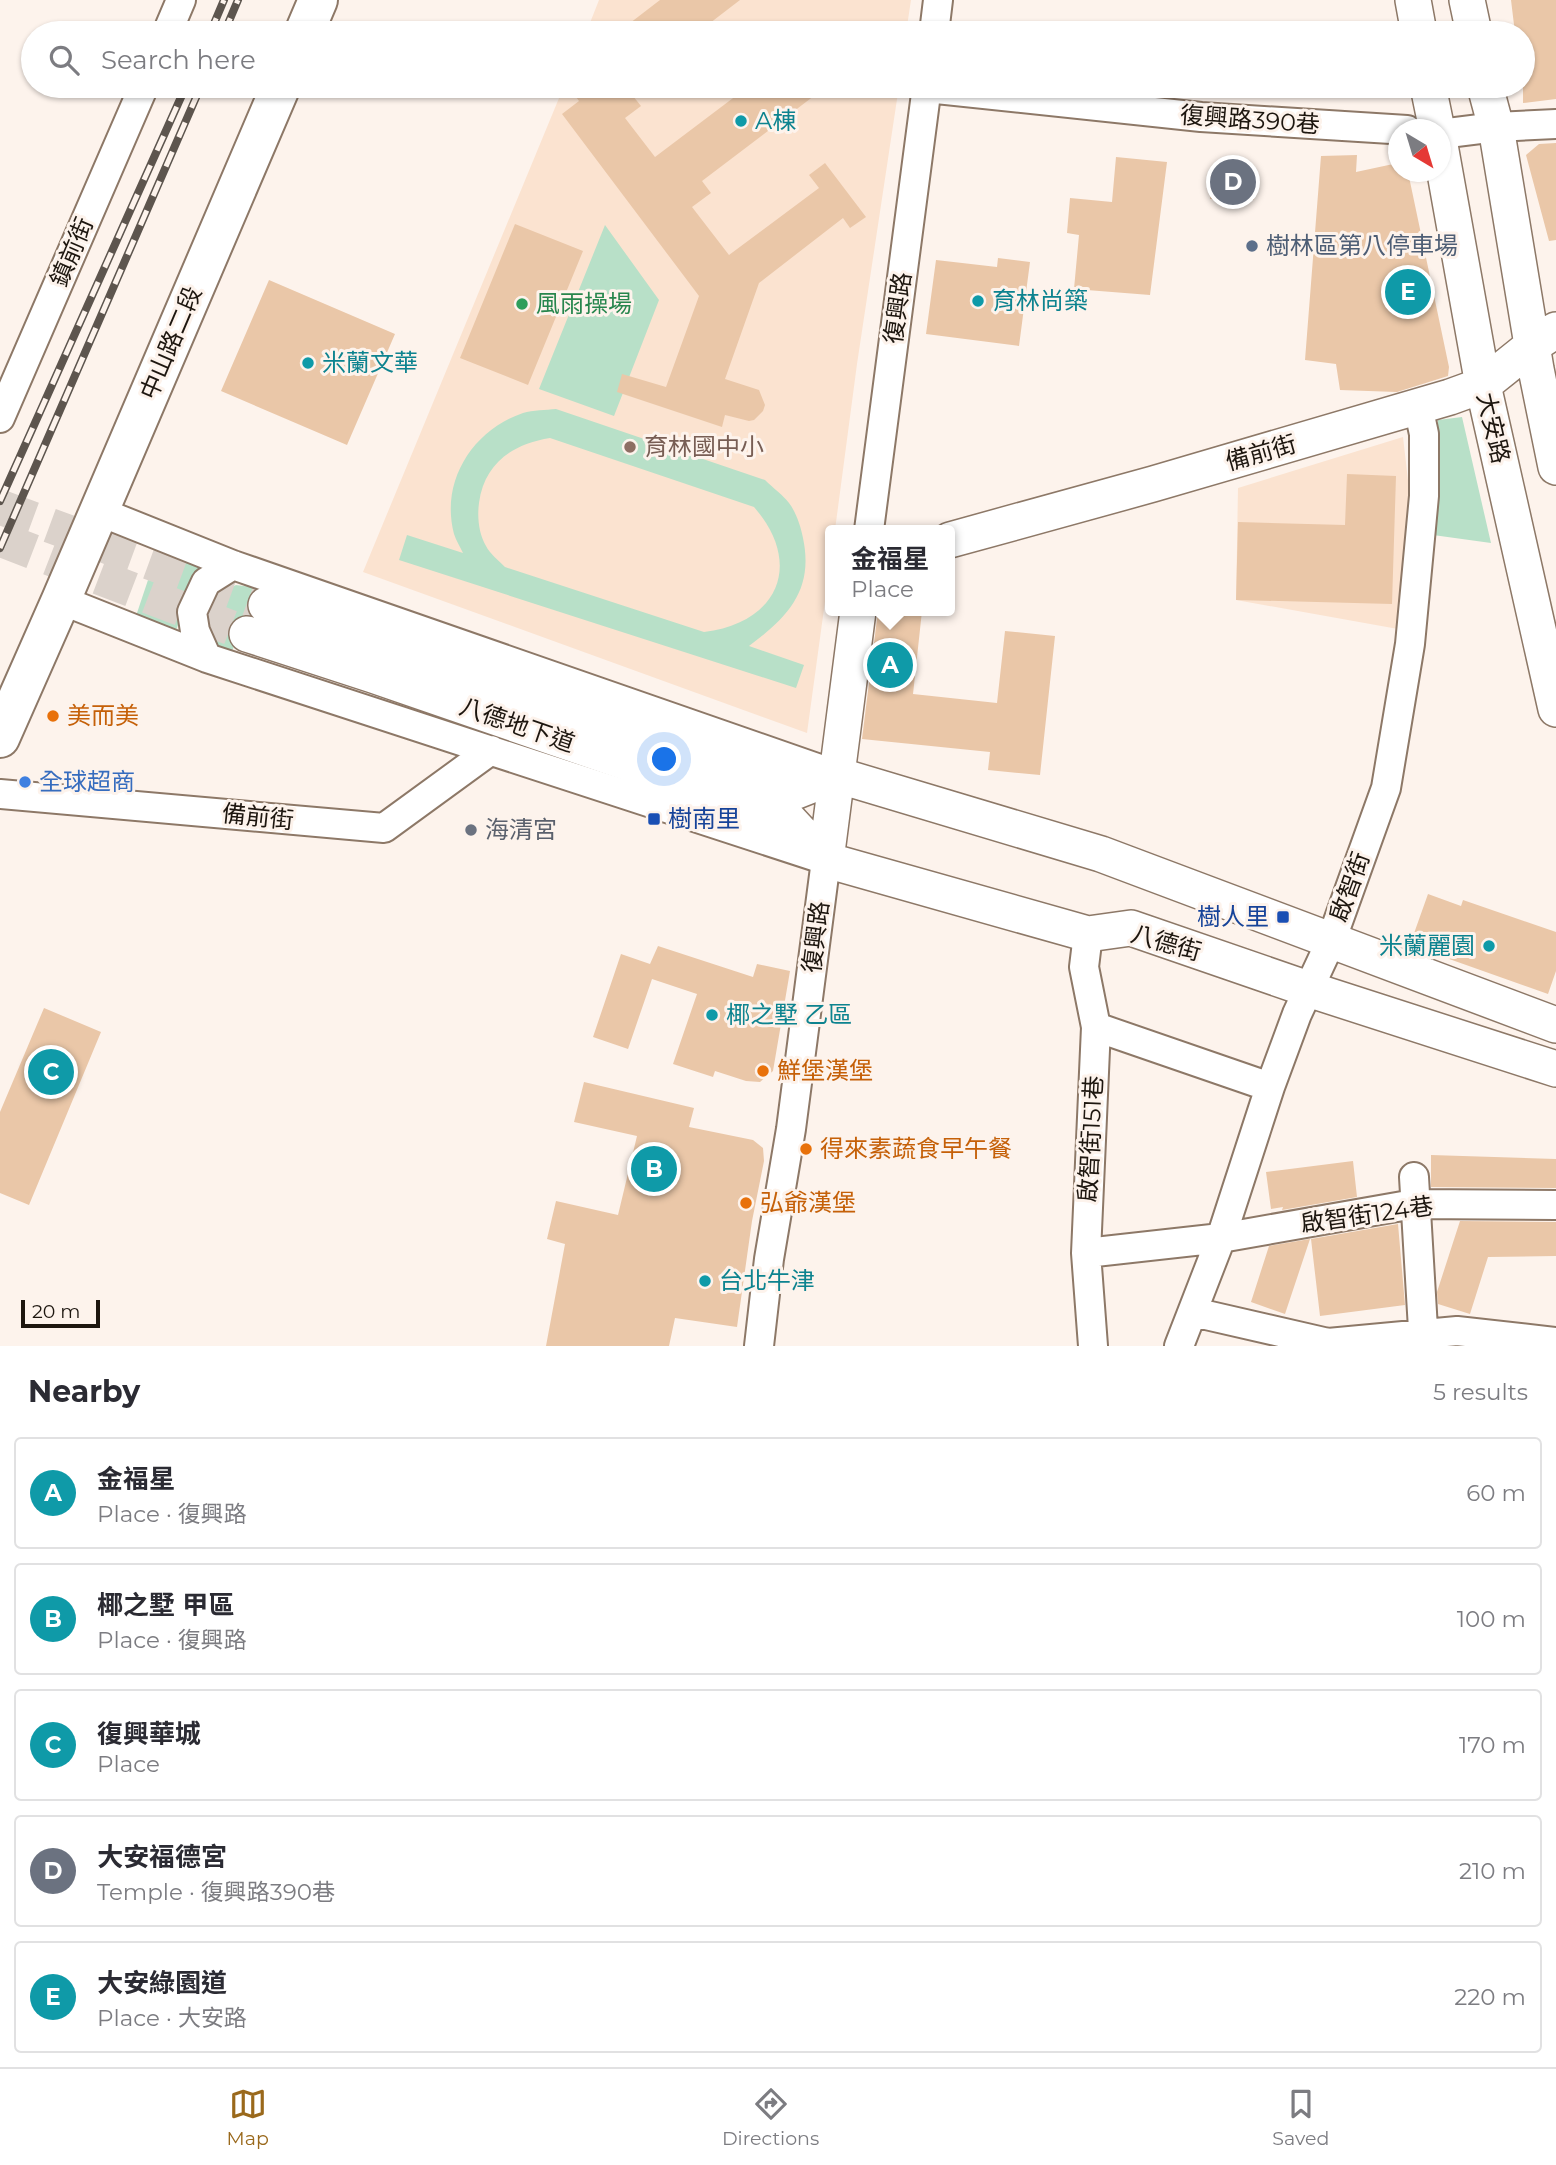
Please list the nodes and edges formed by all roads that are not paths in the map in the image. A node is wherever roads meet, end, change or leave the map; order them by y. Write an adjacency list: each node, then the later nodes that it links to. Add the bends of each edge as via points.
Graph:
1 (181, 0): 6 (street)
2 (318, 0): 7 (main road)
3 (938, 0): 8 (street)
4 (1413, 0): 9 (street)
5 (1467, 0): 10 (street)
6 (172, 21)
7 (309, 21)
8 (935, 21)
9 (1417, 21)
10 (1471, 21)
11 (139, 98): 26 (street, 鎮前街)
12 (276, 98): 28 (main road, 中山路二段)
13 (926, 98): 29 (street, 復興路)
14 (1027, 98): 20 (street, 復興路390巷, via 1201,117)
15 (1430, 98): 17 (street)
16 (1488, 98): 19 (street)
17 (1435, 119)
18 (1556, 124): 19 (street)
19 (1496, 127): 21 (street); 23 (street)
20 (1388, 129)
21 (1451, 133)
22 (1447, 182): 24 (street, 大安路)
23 (1545, 338): 24 (street, 備前街); 27 (street, via 1536,369)
24 (1483, 385): 25 (street, 備前街); 37 (street, 大安路)
25 (1418, 406): 30 (street, 備前街); 45 (street, 啟智街, via 1424,434 1424,496 1410,644 1387,788)
26 (0, 418)
27 (1556, 467)
28 (98, 511): 31 (street); 32 (main road, 中山路二段)
29 (870, 525)
30 (955, 539)
31 (233, 565): 36 (street, via 206,582 192,612); 40 (street)
32 (61, 600): 36 (street); 38 (main road, 中山路二段)
33 (266, 605): 42 (street, 八德地下道)
34 (858, 616): 40 (street, 復興路)
35 (247, 635): 42 (street, 八德地下道)
36 (207, 658): 39 (street)
37 (1556, 709)
38 (0, 738)
39 (491, 750): 41 (street, 備前街, via 384,828); 43 (street)
40 (837, 775): 42 (street); 43 (street, 復興路); 45 (street, via 1101,854)
41 (0, 794)
42 (790, 805): 43 (street)
43 (826, 860): 44 (street, 八德街); 58 (street, 復興路)
44 (1088, 934): 46 (street, 八德街, via 1131,928); 48 (street, 啟智街151巷, via 1084,967)
45 (1331, 941): 46 (street, 啟智街); 47 (street)
46 (1308, 989): 49 (street, 八德街); 50 (street, 啟智街)
47 (1556, 1025)
48 (1096, 1027): 50 (street); 54 (street, 啟智街151巷)
49 (1556, 1069)
50 (1270, 1087): 53 (street, 啟智街)
51 (1414, 1190): 52 (street, 啟智街124巷); 53 (street, 啟智街124巷); 56 (street)
52 (1556, 1205)
53 (1221, 1238): 54 (street, 啟智街124巷); 55 (street, 啟智街)
54 (1086, 1253): 59 (street, 啟智街151巷)
55 (1194, 1312): 56 (street, via 1328,1343); 60 (street, 啟智街)
56 (1424, 1340): 57 (street, via 1457,1331)
57 (1554, 1343)
58 (759, 1346)
59 (1093, 1346)
60 (1179, 1346)

